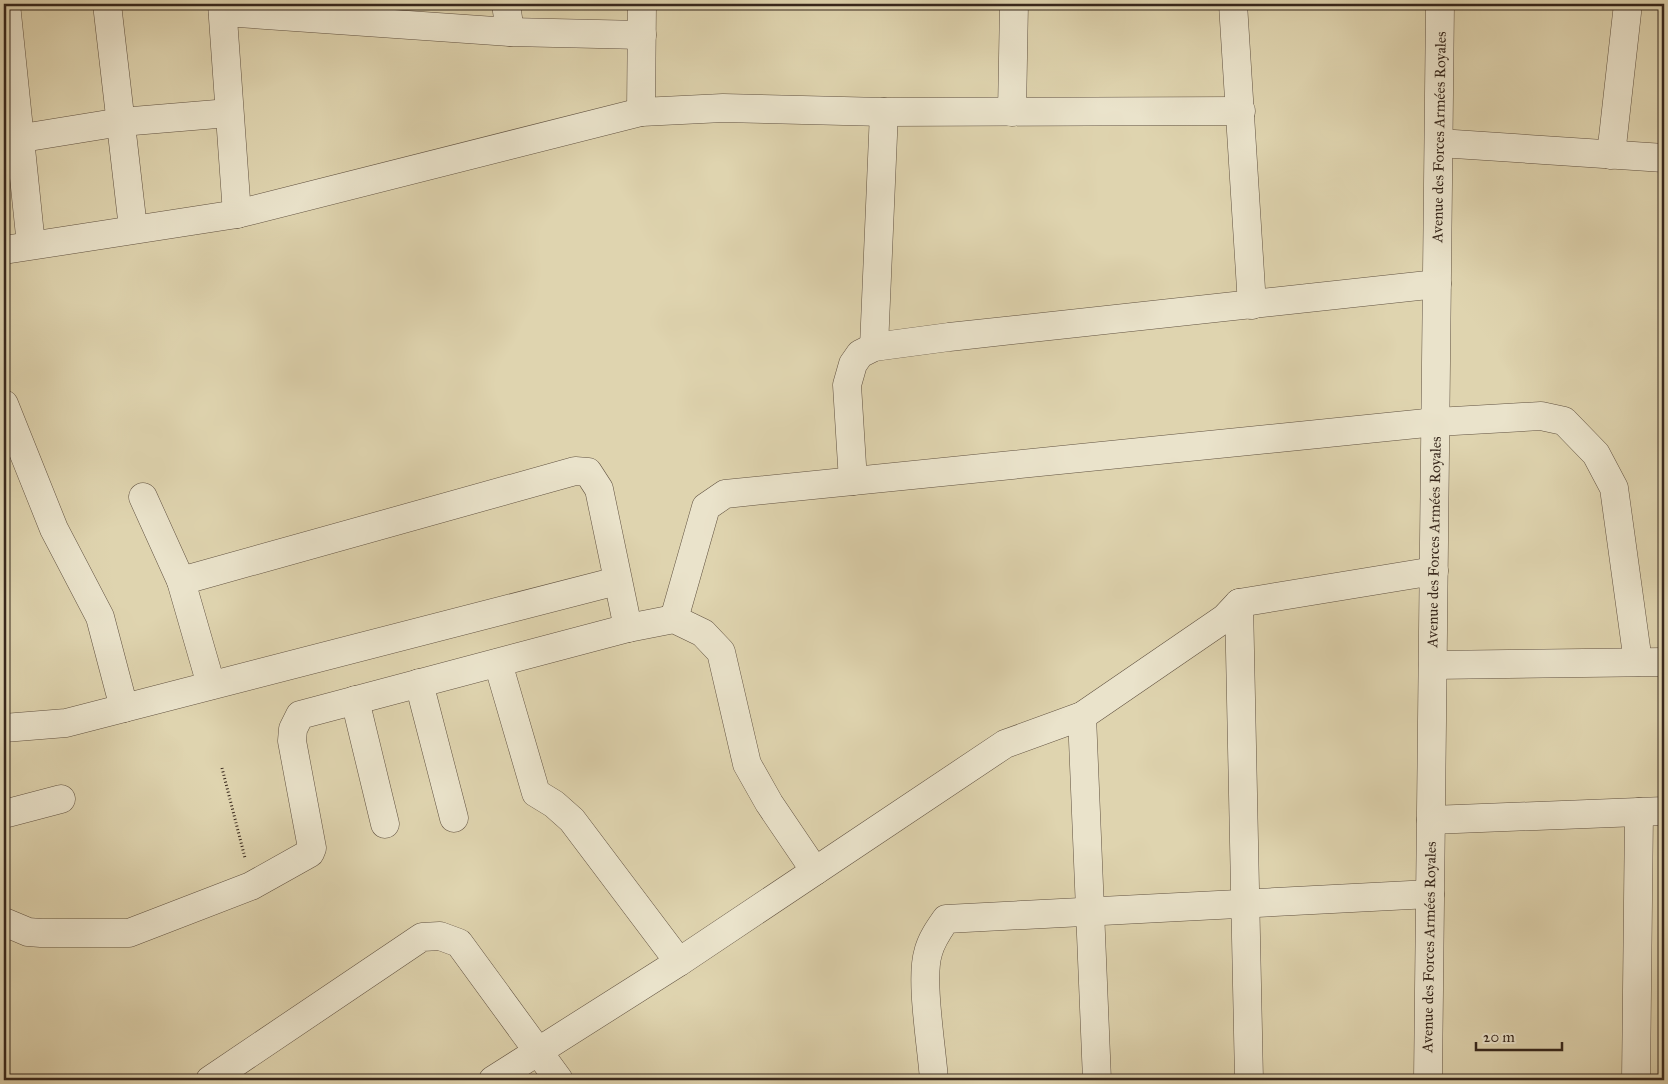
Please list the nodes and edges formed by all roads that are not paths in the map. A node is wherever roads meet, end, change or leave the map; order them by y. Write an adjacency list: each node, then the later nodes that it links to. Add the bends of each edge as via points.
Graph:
1 (6, 4): 18 (street)
2 (107, 4): 17 (street)
3 (506, 4): 10 (street)
4 (642, 4): 11 (street)
5 (1014, 4): 15 (street)
6 (1233, 4): 12 (street)
7 (1440, 4): 19 (street, Avenue des Forces Armées Royales)
8 (1628, 4): 20 (street)
9 (222, 8): 10 (street); 16 (street)
10 (510, 32): 11 (street)
11 (642, 35): 13 (street)
12 (1241, 111): 15 (street); 27 (street)
13 (641, 112): 14 (street, via 722,108); 22 (street)
14 (884, 112): 15 (street); 28 (street)
15 (1012, 112)
16 (229, 113): 17 (street); 22 (street)
17 (121, 122): 18 (street); 23 (street)
18 (12, 139): 24 (street)
19 (1439, 143): 20 (street); 26 (street, Avenue des Forces Armées Royales)
20 (1611, 154): 21 (street)
21 (1664, 158)
22 (237, 214): 23 (street)
23 (133, 228): 24 (street)
24 (31, 244): 25 (street)
25 (4, 250)
26 (1437, 284): 27 (street); 30 (street, Avenue des Forces Armées Royales)
27 (1252, 305): 28 (street)
28 (874, 347): 31 (street, via 856,359 847,385)
29 (4, 404): 45 (street, via 54,529 100,617)
30 (1436, 422): 31 (street); 33 (street, Avenue des Forces Armées Royales); 39 (street, via 1540,416 1564,421 1596,454 1614,488)
31 (853, 481): 37 (street, via 725,494 714,499 706,507)
32 (143, 497): 34 (street)
33 (1434, 571): 36 (street); 41 (street, Avenue des Forces Armées Royales)
34 (181, 581): 35 (street, via 575,471 588,472 599,489); 43 (street)
35 (617, 581): 38 (street); 43 (street)
36 (1239, 603): 46 (street, via 1225,618); 56 (street)
37 (674, 619): 38 (street); 54 (street, via 703,633 721,652 747,764)
38 (628, 628): 40 (street)
39 (1651, 662): 41 (street)
40 (498, 663): 42 (street); 59 (street, via 536,792 572,820)
41 (1433, 665): 52 (street, Avenue des Forces Armées Royales)
42 (419, 684): 44 (street); 51 (street)
43 (212, 685): 45 (street)
44 (354, 700): 53 (street); 58 (street, via 310,711 296,720 292,741 312,848 310,853 251,886 129,933 28,932)
45 (124, 708): 47 (street, via 66,723)
46 (1082, 716): 54 (street, via 1005,744); 57 (street)
47 (4, 728)
48 (61, 798): 50 (street)
49 (1652, 812): 52 (street); 68 (street)
50 (4, 814)
51 (454, 818)
52 (1431, 820): 55 (street, Avenue des Forces Armées Royales)
53 (385, 824)
54 (815, 871): 59 (street)
55 (1430, 894): 56 (street); 67 (street, Avenue des Forces Armées Royales)
56 (1246, 903): 57 (street); 66 (street)
57 (1090, 911): 64 (street, via 946,919 927,954); 65 (street)
58 (4, 922)
59 (679, 962): 60 (street)
60 (539, 1052): 61 (street, via 459,942 440,936 422,937); 62 (street); 63 (street)
61 (210, 1080)
62 (493, 1080)
63 (559, 1080)
64 (934, 1080)
65 (1097, 1080)
66 (1249, 1080)
67 (1428, 1080)
68 (1636, 1080)

